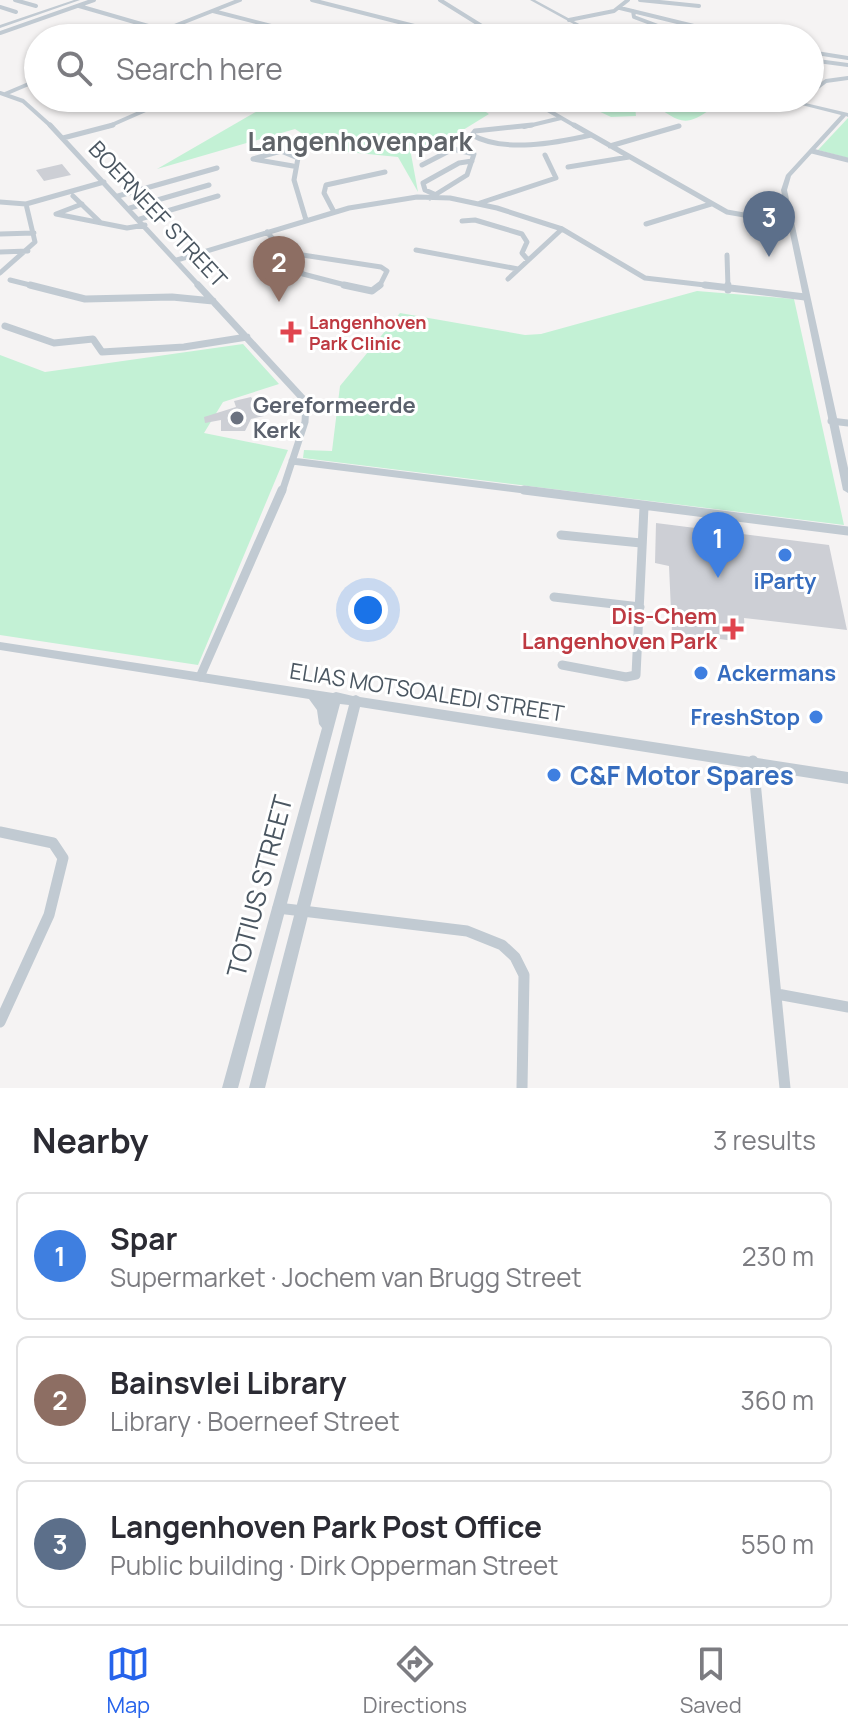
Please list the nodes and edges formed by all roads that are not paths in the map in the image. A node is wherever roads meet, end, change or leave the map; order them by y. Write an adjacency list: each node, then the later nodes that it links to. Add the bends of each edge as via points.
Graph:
1 (15, 0): 10 (street)
2 (94, 0): 9 (street)
3 (240, 0): 14 (street)
4 (312, 0): 21 (street)
5 (440, 0): 22 (street)
6 (532, 0): 17 (street)
7 (628, 0): 8 (street); 13 (street)
8 (641, 0): 11 (street)
9 (78, 3): 18 (street); 26 (street)
10 (36, 6)
11 (699, 6)
12 (0, 7): 16 (street)
13 (620, 8): 15 (street); 17 (street)
14 (213, 11): 19 (street); 20 (street)
15 (633, 11): 24 (street, via 634,17); 25 (street)
16 (16, 12)
17 (569, 20): 23 (street)
18 (144, 24)
19 (179, 24)
20 (260, 24)
21 (407, 24)
22 (477, 24)
23 (576, 24)
24 (653, 24)
25 (688, 24)
26 (0, 30)
27 (824, 54): 28 (street)
28 (848, 58)
29 (824, 62): 30 (street)
30 (848, 65)
31 (848, 78): 32 (street)
32 (824, 82)
33 (24, 85): 34 (street)
34 (2, 94): 35 (street, BOERNEEF STREET)
35 (24, 104)
36 (824, 107): 40 (street)
37 (38, 112): 44 (street, BOERNEEF STREET)
38 (142, 112): 44 (street)
39 (551, 112): 41 (street)
40 (846, 114): 46 (street)
41 (561, 118): 43 (street); 43 (street, via 472,135 483,141 531,143)
42 (679, 126): 45 (street)
43 (591, 135): 45 (street)
44 (63, 138): 56 (street, BOERNEEF STREET)
45 (610, 146): 48 (street)
46 (812, 151): 49 (street); 73 (street, via 785,182)
47 (545, 155): 63 (street, via 556,178)
48 (629, 157): 53 (street); 66 (street)
49 (848, 160)
50 (472, 161): 51 (street, via 472,152 457,149); 61 (street, via 467,175); 61 (street, via 423,183)
51 (422, 165)
52 (293, 166): 52 (street, via 269,163 253,159 285,151 298,158); 69 (street, via 292,181)
53 (568, 167)
54 (217, 168): 59 (street)
55 (385, 172): 68 (street, via 326,185 324,193)
56 (104, 182): 59 (street, BOERNEEF STREET); 64 (street)
57 (209, 185): 67 (street)
58 (73, 196): 65 (street)
59 (118, 196): 67 (street, BOERNEEF STREET)
60 (218, 196): 71 (street)
61 (432, 196): 63 (street); 68 (street)
62 (0, 202): 64 (street)
63 (480, 203): 75 (street)
64 (26, 204): 77 (street)
65 (82, 204): 72 (street); 72 (street, via 56,214)
66 (711, 204): 73 (street, via 738,216); 74 (street)
67 (130, 208): 71 (street, BOERNEEF STREET)
68 (334, 212): 69 (street)
69 (306, 220): 76 (street)
70 (462, 221): 85 (street, via 522,234 527,242 522,253)
71 (143, 222): 72 (street, via 127,228); 84 (street, BOERNEEF STREET)
72 (101, 223)
73 (790, 223): 91 (street)
74 (646, 224)
75 (562, 229): 85 (street); 90 (street, via 645,278)
76 (267, 232): 82 (street); 84 (street)
77 (34, 233): 78 (street); 80 (street)
78 (0, 234)
79 (416, 250): 86 (street)
80 (29, 251): 81 (street); 87 (street)
81 (0, 252)
82 (283, 252): 82 (street, via 306,277 365,291 378,289 387,271)
83 (727, 255): 90 (street)
84 (177, 260): 92 (street, BOERNEEF STREET)
85 (528, 260): 86 (street)
86 (518, 269): 88 (street)
87 (2, 271)
88 (508, 279)
89 (10, 280): 92 (street, via 85,299)
90 (728, 290): 91 (street)
91 (805, 297): 95 (street)
92 (213, 301): 94 (street, BOERNEEF STREET)
93 (5, 326): 94 (street, via 54,343 93,339 102,352)
94 (247, 337): 97 (street, BOERNEEF STREET, via 306,402 307,417)
95 (831, 421): 96 (street); 98 (street)
96 (848, 423)
97 (292, 461): 99 (street); 107 (street, BOERNEEF STREET)
98 (848, 490)
99 (644, 507): 100 (street); 102 (street)
100 (848, 531)
101 (561, 535): 102 (street)
102 (641, 543): 104 (street)
103 (554, 597): 104 (street)
104 (640, 607): 106 (street, via 636,675)
105 (0, 646): 107 (street, ELIAS MOTSOALEDI STREET)
106 (562, 665)
107 (200, 677): 108 (street, ELIAS MOTSOALEDI STREET)
108 (312, 694): 109 (street, ELIAS MOTSOALEDI STREET); 113 (street, via 323,709)
109 (336, 697): 110 (street, ELIAS MOTSOALEDI STREET); 113 (street, TOTIUS STREET)
110 (356, 700): 111 (street, ELIAS MOTSOALEDI STREET); 112 (street, TOTIUS STREET)
111 (380, 704): 112 (street, via 361,712); 114 (street, ELIAS MOTSOALEDI STREET)
112 (347, 728): 118 (street, TOTIUS STREET)
113 (326, 730): 117 (street, TOTIUS STREET)
114 (753, 761): 115 (street, ELIAS MOTSOALEDI STREET); 119 (street)
115 (848, 778)
116 (0, 832): 121 (street, via 53,843 63,859 48,914)
117 (278, 908): 118 (street); 122 (street, TOTIUS STREET)
118 (300, 911): 123 (street, TOTIUS STREET); 124 (street, via 467,931 506,946 524,975)
119 (777, 994): 120 (street); 125 (street)
120 (848, 1007)
121 (0, 1022)
122 (230, 1088)
123 (257, 1088)
124 (522, 1088)
125 (785, 1088)

